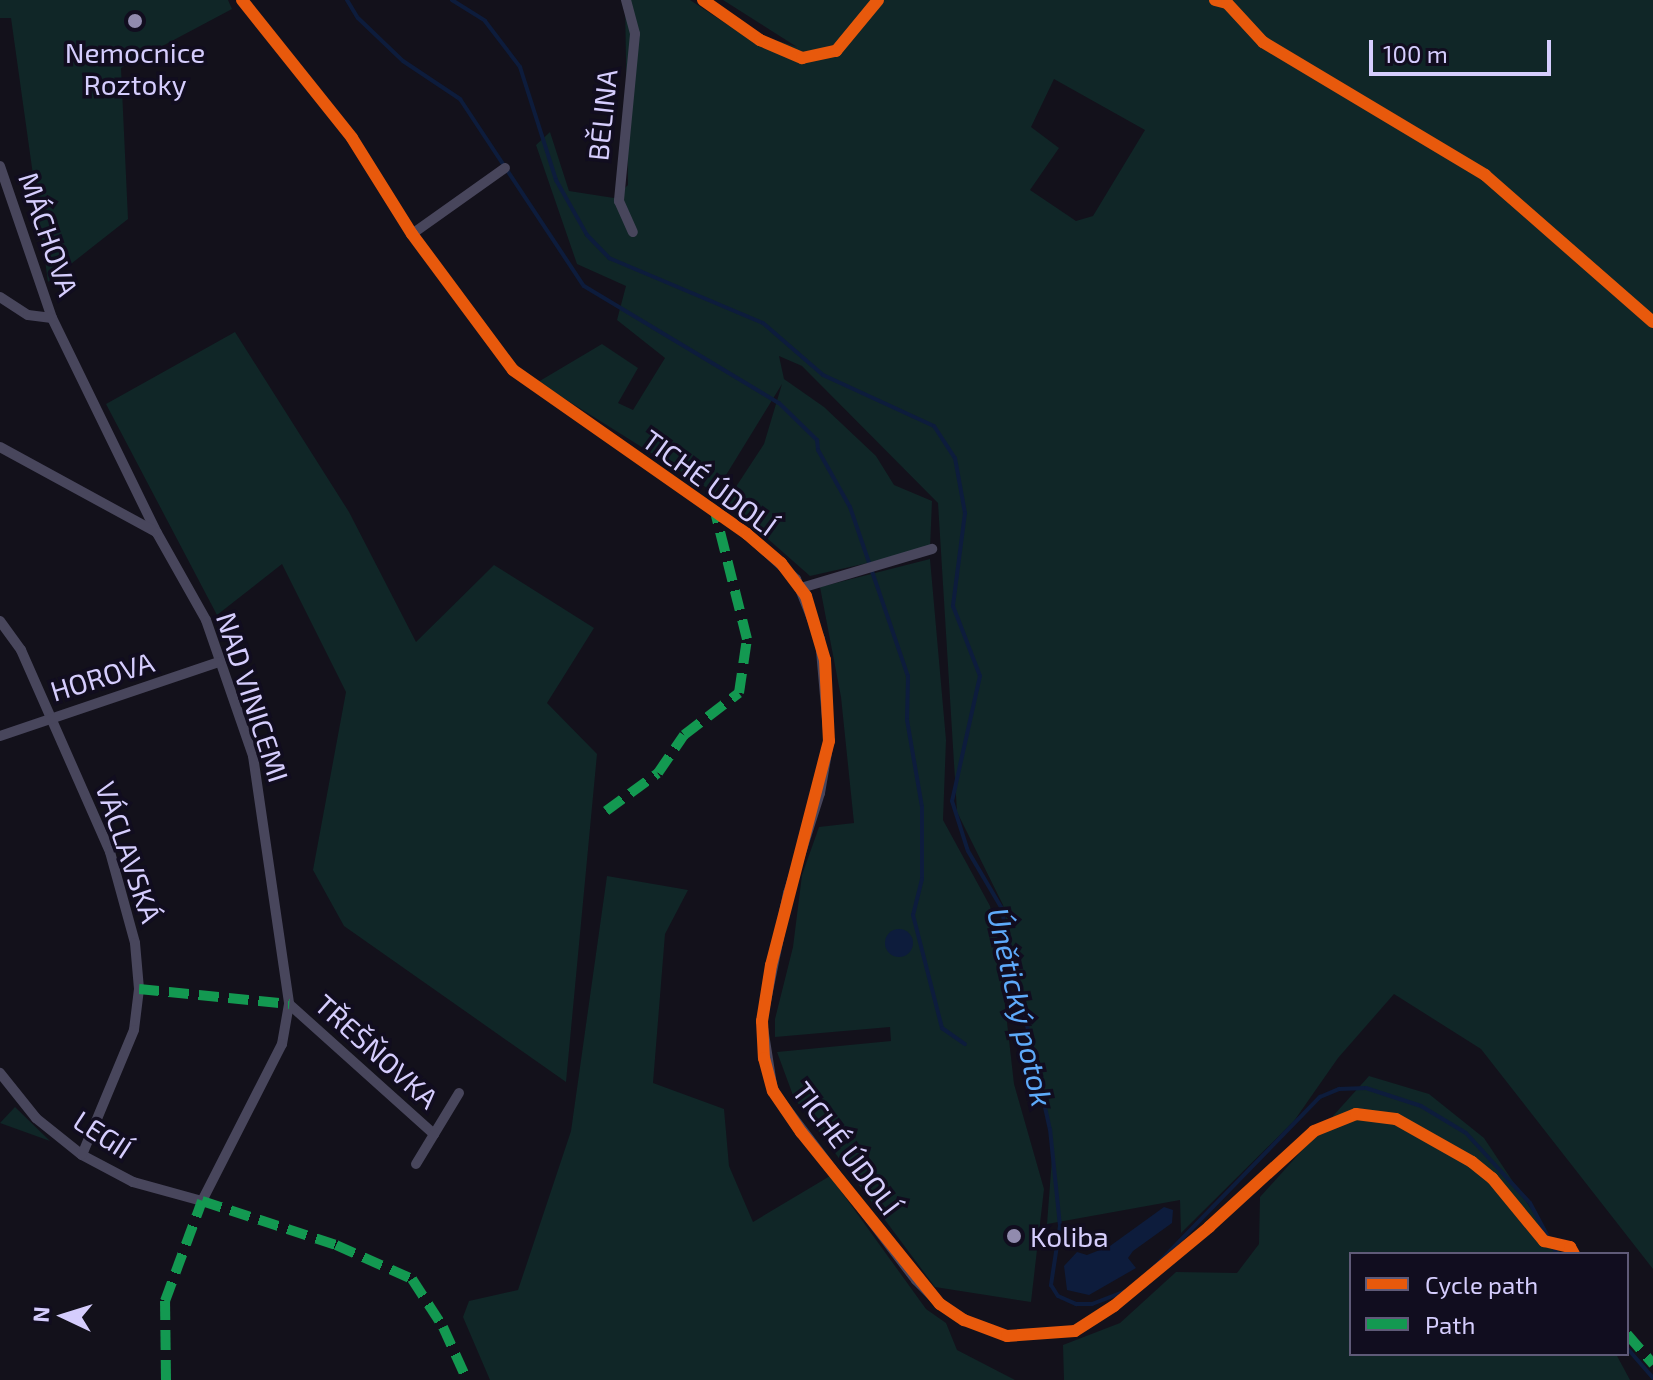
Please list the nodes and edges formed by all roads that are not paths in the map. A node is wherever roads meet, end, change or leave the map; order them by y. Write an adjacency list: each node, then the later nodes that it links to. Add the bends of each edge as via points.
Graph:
1 (242, 0): 6 (street, TICHÉ ÚDOLÍ, via 352,138)
2 (626, 0): 5 (street, BĚLINA, via 635,34 619,201)
3 (0, 166): 8 (street, MÁCHOVA)
4 (505, 168): 6 (street)
5 (633, 232)
6 (412, 234): 12 (street, TICHÉ ÚDOLÍ, via 513,370 747,534)
7 (0, 297): 8 (street, via 28,315)
8 (52, 318): 10 (street, NAD VINICEMI)
9 (0, 447): 10 (street)
10 (157, 533): 14 (street, NAD VINICEMI, via 206,620)
11 (932, 549): 12 (street)
12 (801, 588): 24 (street, TICHÉ ÚDOLÍ, via 825,660 829,741 771,965 762,1021 773,1091 940,1304 964,1320 1007,1336)
13 (0, 621): 15 (street, VÁCLAVSKÁ, via 21,650)
14 (219, 662): 15 (street, HOROVA); 17 (street, NAD VINICEMI, via 253,756)
15 (53, 719): 16 (street, HOROVA); 21 (street, VÁCLAVSKÁ, via 110,852 135,943 139,989 134,1030)
16 (0, 736)
17 (289, 1004): 20 (street, TŘEŠŇOVKA); 23 (street, NAD VINICEMI, via 282,1044)
18 (1, 1078): 21 (street, LEGIÍ, via 36,1118)
19 (459, 1093): 20 (street, TŘEŠŇOVKA)
20 (434, 1134): 22 (street, TŘEŠŇOVKA)
21 (82, 1155): 23 (street, LEGIÍ, via 133,1182)
22 (416, 1164)
23 (202, 1201)
24 (1075, 1331)

